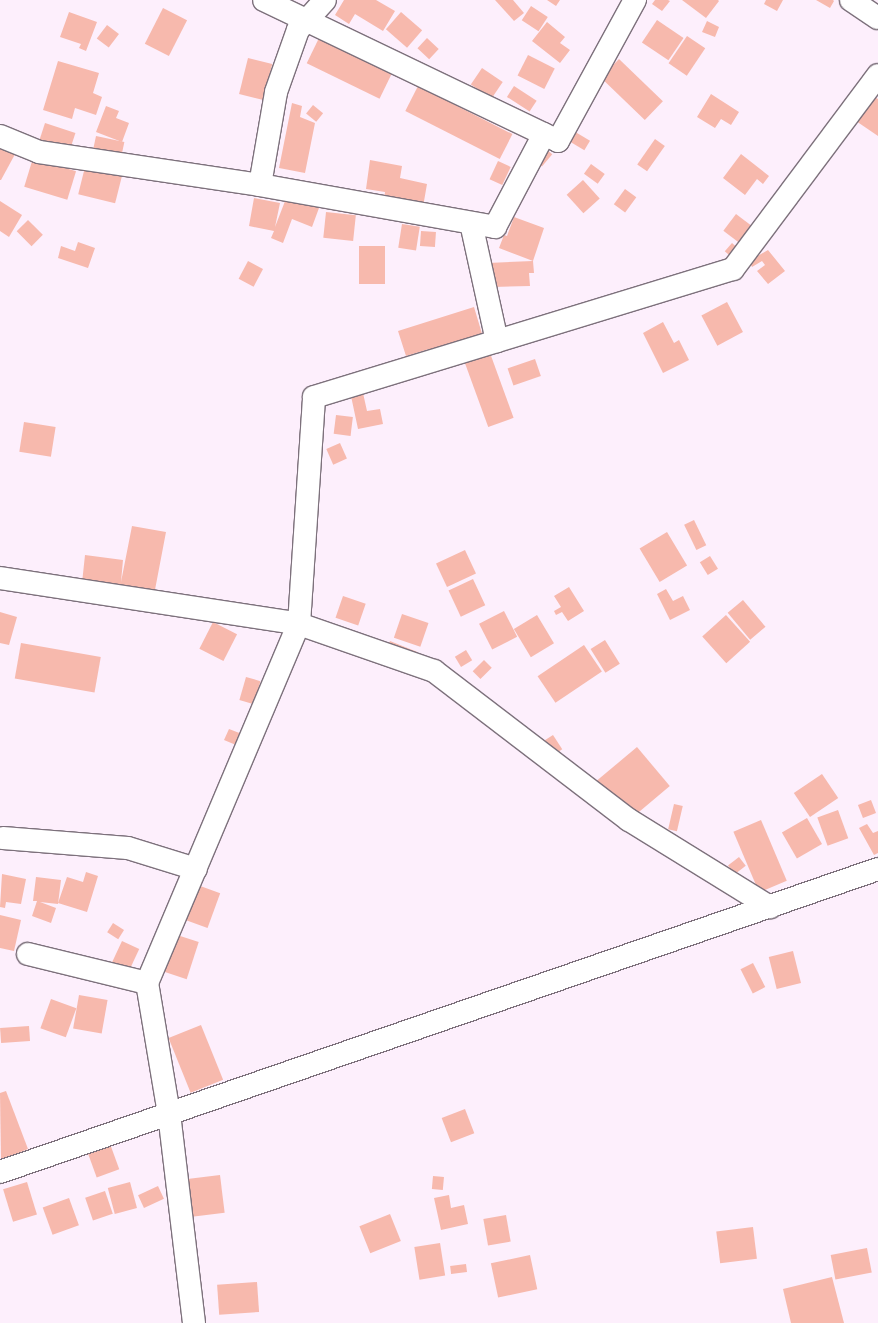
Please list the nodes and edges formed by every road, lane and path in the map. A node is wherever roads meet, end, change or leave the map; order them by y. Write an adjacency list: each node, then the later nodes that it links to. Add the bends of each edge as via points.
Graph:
1 (264, 0): 5 (street)
2 (325, 0): 5 (street)
3 (635, 0): 8 (street, via 558,141)
4 (851, 0): 6 (street)
5 (306, 18): 8 (street); 10 (street, via 298,30 276,92)
6 (878, 18)
7 (878, 75): 12 (street, via 733,269)
8 (544, 134): 11 (street, via 495,227)
9 (0, 136): 10 (street, via 39,152)
10 (260, 185): 11 (street)
11 (471, 223): 12 (street)
12 (498, 341): 14 (street, via 314,397)
13 (0, 578): 14 (street)
14 (299, 624): 16 (street); 18 (street, via 434,671 629,820)
15 (3, 838): 16 (street, via 128,848)
16 (196, 869): 20 (street)
17 (878, 870): 18 (street)
18 (770, 907): 21 (street)
19 (28, 954): 20 (street)
20 (147, 983): 21 (street)
21 (169, 1114): 22 (street); 23 (street)
22 (0, 1172)
23 (194, 1323)

